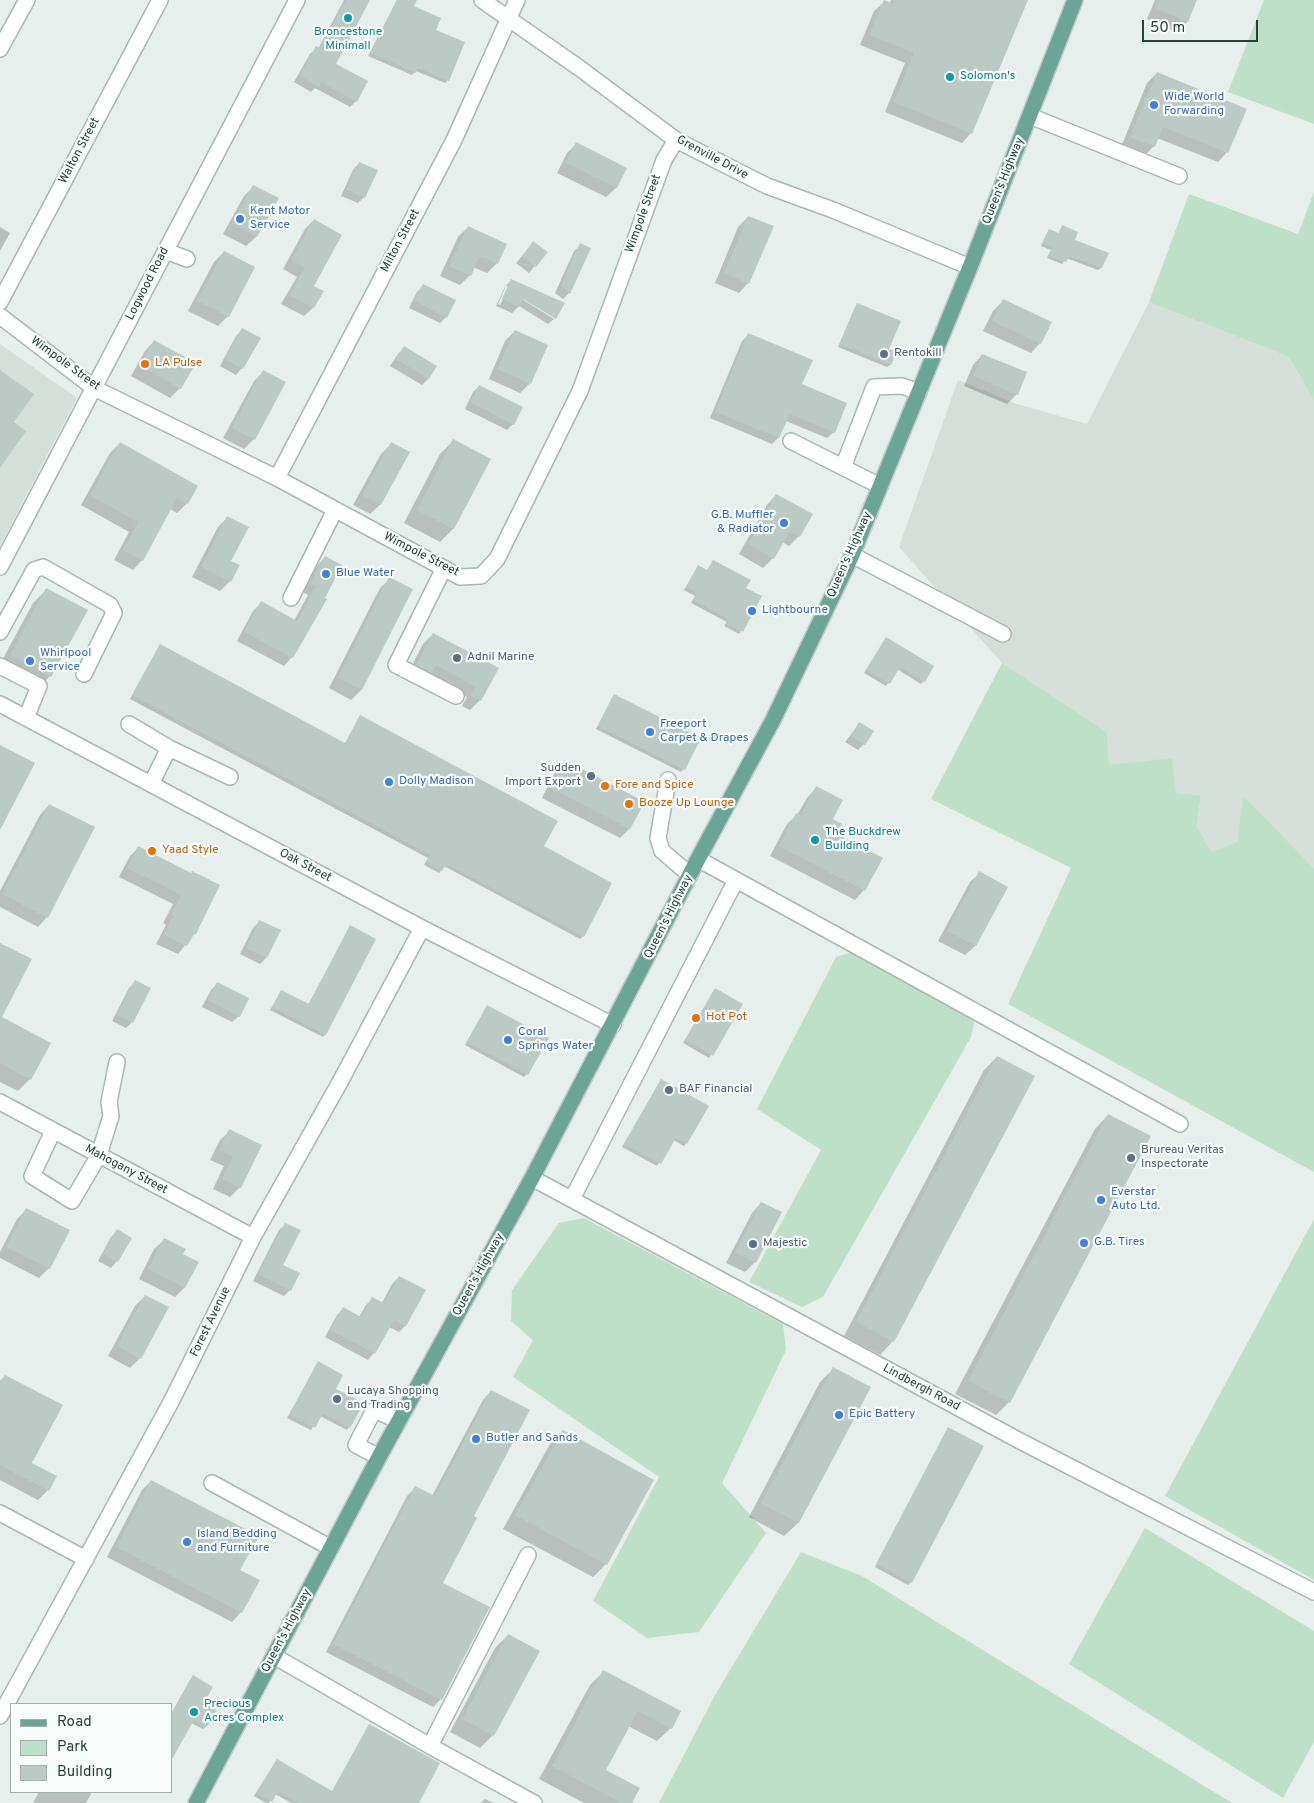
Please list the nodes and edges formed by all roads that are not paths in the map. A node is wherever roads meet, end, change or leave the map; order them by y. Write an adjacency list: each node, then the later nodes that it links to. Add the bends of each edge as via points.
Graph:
1 (27, 0): 8 (street)
2 (160, 0): 15 (street, Walton Street)
3 (297, 0): 12 (street, Logwood Road)
4 (482, 0): 7 (street, Grenville Drive)
5 (517, 0): 7 (street, Milton Street)
6 (1075, 0): 9 (main road, Queen's Highway)
7 (509, 19): 10 (street, Grenville Drive); 21 (street, Milton Street, via 454,140)
8 (0, 49)
9 (1030, 116): 11 (street); 14 (main road, Queen's Highway)
10 (676, 140): 14 (street, Grenville Drive, via 767,186); 26 (street, Wimpole Street, via 664,160 580,391 496,559 482,576 460,577)
11 (1179, 176)
12 (166, 251): 13 (street); 17 (street, Logwood Road)
13 (187, 259)
14 (970, 267): 18 (main road, Queen's Highway)
15 (0, 302)
16 (0, 316): 17 (street, Wimpole Street)
17 (94, 388): 21 (street, Wimpole Street); 25 (street, Logwood Road)
18 (919, 392): 20 (street, via 902,386 874,387); 22 (main road, Queen's Highway)
19 (791, 441): 20 (street)
20 (843, 467): 22 (street)
21 (277, 478): 23 (street, Wimpole Street)
22 (880, 486): 24 (main road, Queen's Highway)
23 (335, 510): 26 (street, Wimpole Street); 27 (street)
24 (852, 555): 29 (street); 40 (main road, Queen's Highway, via 773,720)
25 (0, 567)
26 (444, 568): 32 (street, via 396,664)
27 (291, 598)
28 (0, 632): 31 (street, via 34,570 43,568 110,605 114,613)
29 (1003, 634)
30 (0, 666): 34 (street, via 39,686)
31 (84, 674)
32 (456, 696)
33 (0, 704): 34 (street, Oak Street)
34 (26, 718): 39 (street, Oak Street)
35 (129, 724): 36 (street)
36 (169, 748): 37 (street); 39 (street)
37 (230, 778)
38 (668, 780): 41 (street, via 658,838 662,851)
39 (151, 784): 43 (street, Oak Street)
40 (698, 858): 41 (main road, Queen's Highway); 42 (street)
41 (690, 875): 44 (main road, Queen's Highway)
42 (736, 880): 47 (street); 51 (street)
43 (422, 928): 44 (street, Oak Street); 52 (street, Forest Avenue)
44 (613, 1025): 50 (main road, Queen's Highway)
45 (117, 1062): 49 (street, via 109,1102 111,1116)
46 (0, 1102): 48 (street, Mahogany Street)
47 (1180, 1124)
48 (53, 1131): 49 (street, Mahogany Street); 49 (street, via 32,1176 72,1201)
49 (99, 1155): 52 (street, Mahogany Street)
50 (532, 1178): 51 (street, Lindbergh Road); 53 (main road, Queen's Highway)
51 (572, 1199): 60 (street, Lindbergh Road, via 1020,1441)
52 (253, 1237): 59 (street, Forest Avenue, via 172,1402)
53 (399, 1421): 54 (main road, Queen's Highway); 54 (street, via 374,1410 356,1445)
54 (380, 1457): 57 (main road, Queen's Highway)
55 (212, 1483): 57 (street)
56 (0, 1513): 59 (street)
57 (331, 1548): 61 (main road, Queen's Highway)
58 (528, 1555): 63 (street)
59 (86, 1559): 62 (street, Forest Avenue)
60 (1314, 1592)
61 (274, 1656): 63 (street); 64 (main road, Queen's Highway)
62 (0, 1716)
63 (430, 1746): 65 (street)
64 (196, 1803)
65 (534, 1803)

